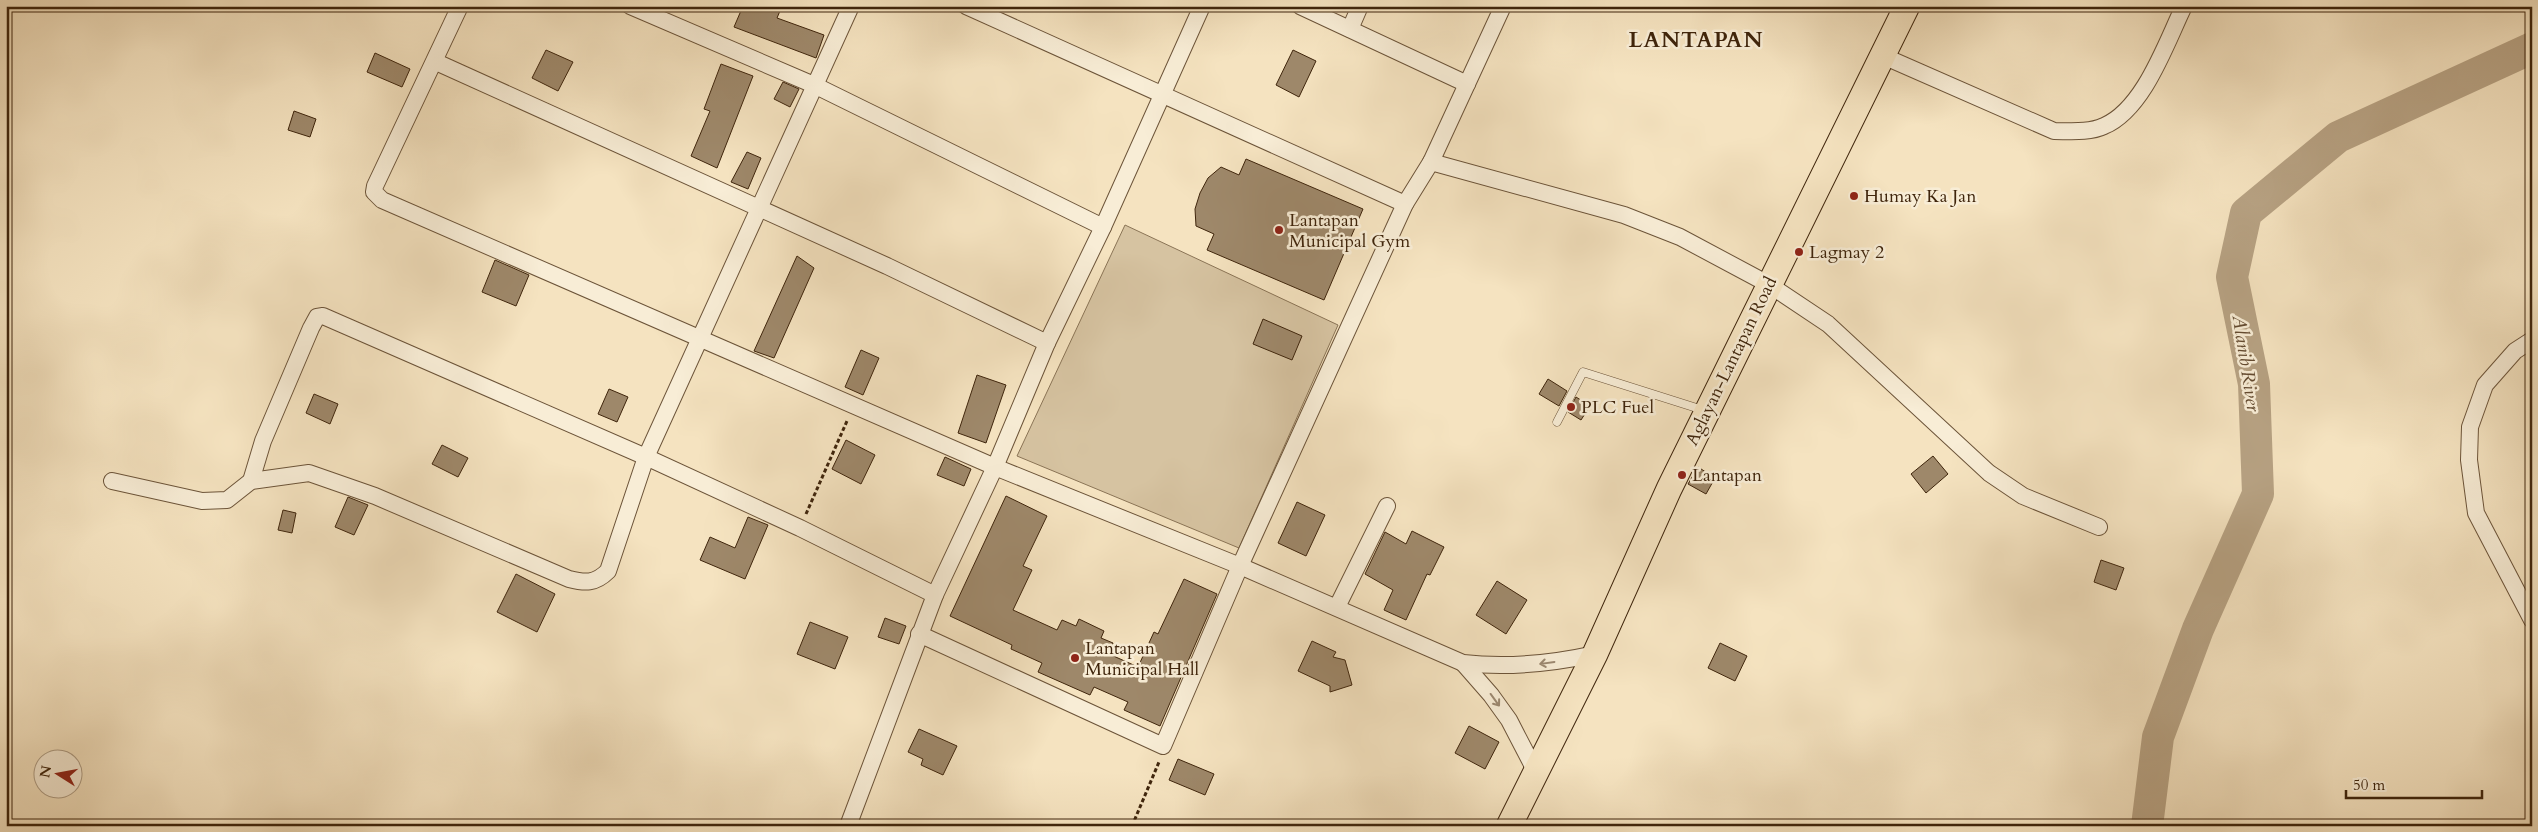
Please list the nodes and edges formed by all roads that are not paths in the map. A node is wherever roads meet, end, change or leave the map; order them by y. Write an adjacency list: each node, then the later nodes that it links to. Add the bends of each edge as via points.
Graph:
1 (460, 6): 13 (street)
2 (630, 6): 15 (street)
3 (851, 6): 15 (street)
4 (966, 6): 16 (street)
5 (1202, 6): 16 (street)
6 (1300, 6): 11 (street)
7 (1360, 6): 11 (street)
8 (1503, 6): 14 (street)
9 (1907, 6): 12 (main road, Aglayan-Lantapan Road)
10 (2184, 6): 12 (street, via 2144,86 2124,114 2103,127 2081,131 2054,131)
11 (1350, 29): 14 (street)
12 (1883, 56): 21 (main road, Aglayan-Lantapan Road)
13 (436, 62): 19 (street); 22 (street, via 375,186 376,196)
14 (1467, 84): 17 (street)
15 (814, 85): 19 (street); 20 (street)
16 (1162, 97): 18 (street); 20 (street)
17 (1431, 162): 18 (street); 21 (street, via 1624,215 1680,238)
18 (1405, 204): 33 (street)
19 (759, 208): 22 (street); 24 (street)
20 (1103, 227): 24 (street)
21 (1768, 284): 25 (main road, Aglayan-Lantapan Road); 32 (street, via 1828,324 1989,472 2023,496)
22 (698, 338): 27 (street); 28 (street)
23 (2532, 340): 36 (street, via 2515,351 2485,385 2470,427 2469,460 2476,513)
24 (1047, 343): 28 (street)
25 (1707, 411): 26 (lane, via 1584,372); 38 (main road, Aglayan-Lantapan Road)
26 (1557, 422)
27 (646, 457): 30 (street, via 608,571 601,578 584,583 317,474 284,474); 30 (street, via 323,316 317,317 311,328 263,441); 34 (street)
28 (995, 467): 33 (street); 34 (street)
29 (112, 481): 30 (street, via 202,501 227,500)
30 (251, 481)
31 (1387, 506): 35 (street)
32 (2099, 527)
33 (1240, 566): 35 (street); 37 (street, via 1164,746)
34 (935, 595): 37 (street)
35 (1337, 607): 39 (street)
36 (2532, 620)
37 (919, 634): 41 (street)
38 (1595, 654): 39 (street, one-way to 39, via 1535,665 1494,667); 40 (main road, Aglayan-Lantapan Road)
39 (1463, 663): 40 (street, one-way to 40, via 1509,720)
40 (1537, 774): 42 (main road, Aglayan-Lantapan Road)
41 (848, 826)
42 (1509, 826)

